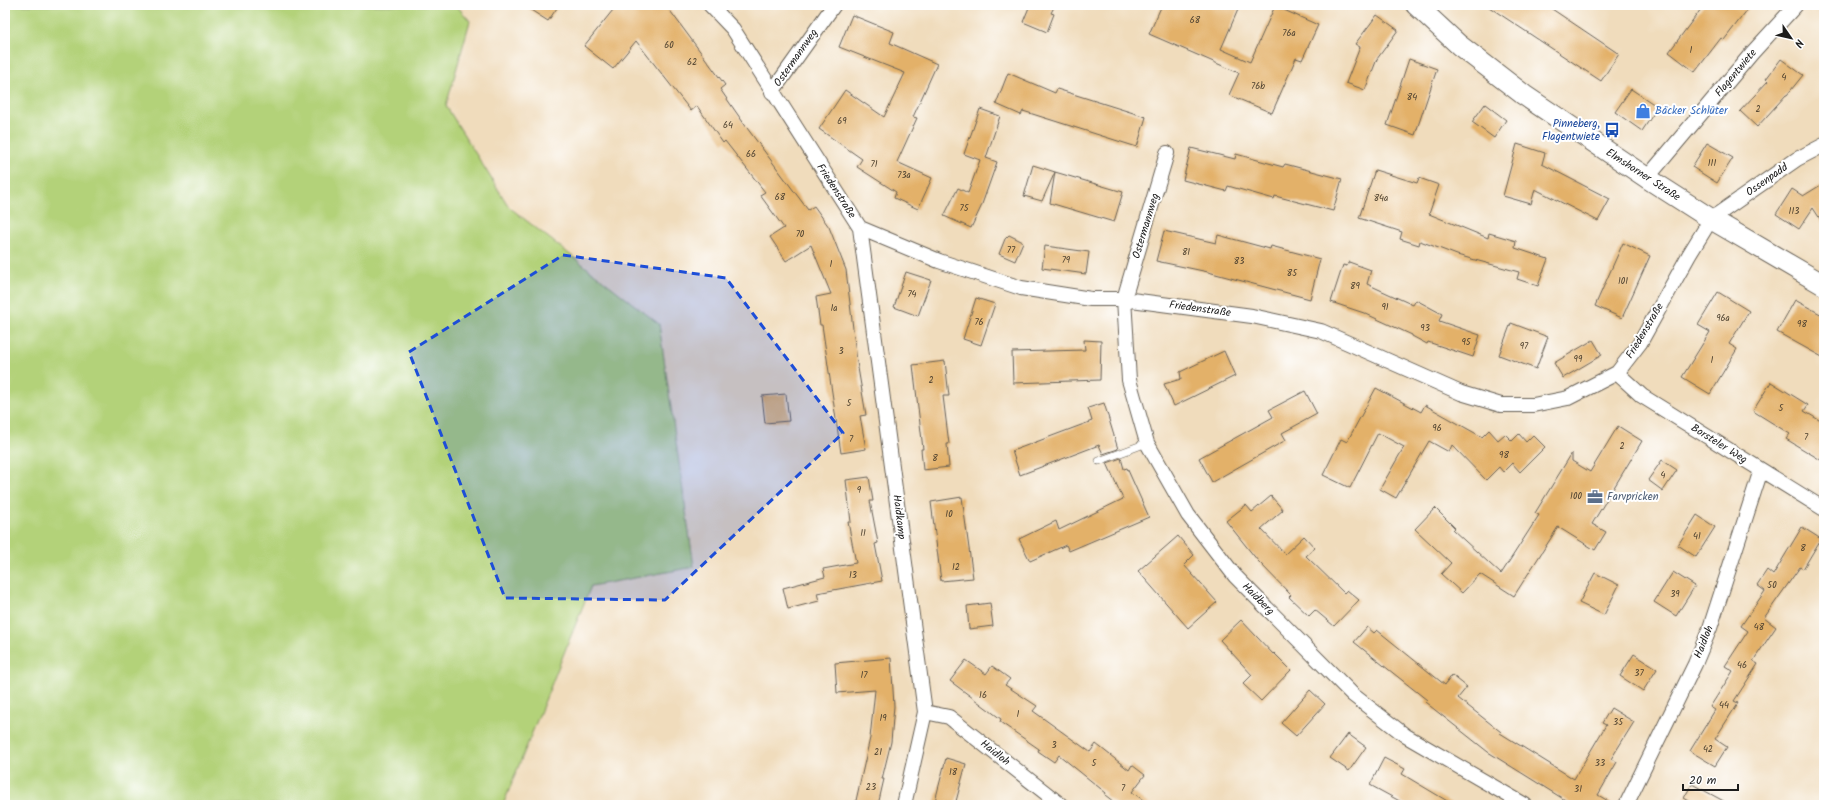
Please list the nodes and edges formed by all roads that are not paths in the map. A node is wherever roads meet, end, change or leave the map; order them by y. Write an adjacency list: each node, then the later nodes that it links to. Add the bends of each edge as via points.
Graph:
1 (710, 5): 5 (street, Friedenstraße, via 733,29)
2 (834, 5): 5 (street, Ostermannweg)
3 (1416, 5): 8 (main road, Elmshorner Straße, via 1459,45 1524,95)
4 (1796, 5): 8 (street, Flagentwiete, via 1752,53)
5 (772, 92): 10 (street, Friedenstraße)
6 (1824, 145): 9 (street, Ossenpadd, via 1797,159)
7 (1167, 153): 12 (street, Ostermannweg)
8 (1647, 178): 9 (main road, Elmshorner Straße)
9 (1711, 219): 11 (main road, Elmshorner Straße); 13 (street, Friedenstraße, via 1640,343)
10 (860, 228): 12 (street, Friedenstraße, via 939,262 1021,288 1091,299); 18 (street, Haidkamp)
11 (1824, 285)
12 (1124, 299): 13 (street, Friedenstraße, via 1252,316 1321,331 1461,393 1501,405 1533,405 1568,398); 14 (street, Haidberg, via 1129,380)
13 (1618, 373): 16 (street, Borsteler Weg, via 1642,396)
14 (1147, 443): 15 (lane); 22 (street, Haidberg, via 1188,515 1235,576 1353,695 1406,736)
15 (1099, 461)
16 (1761, 470): 17 (street, Borsteler Weg); 19 (street, Haidloh, via 1710,628)
17 (1824, 509)
18 (925, 712): 20 (street, Haidkamp); 21 (street, Haidloh, via 949,717)
19 (1632, 803)
20 (904, 805)
21 (1061, 805)
22 (1525, 805)

